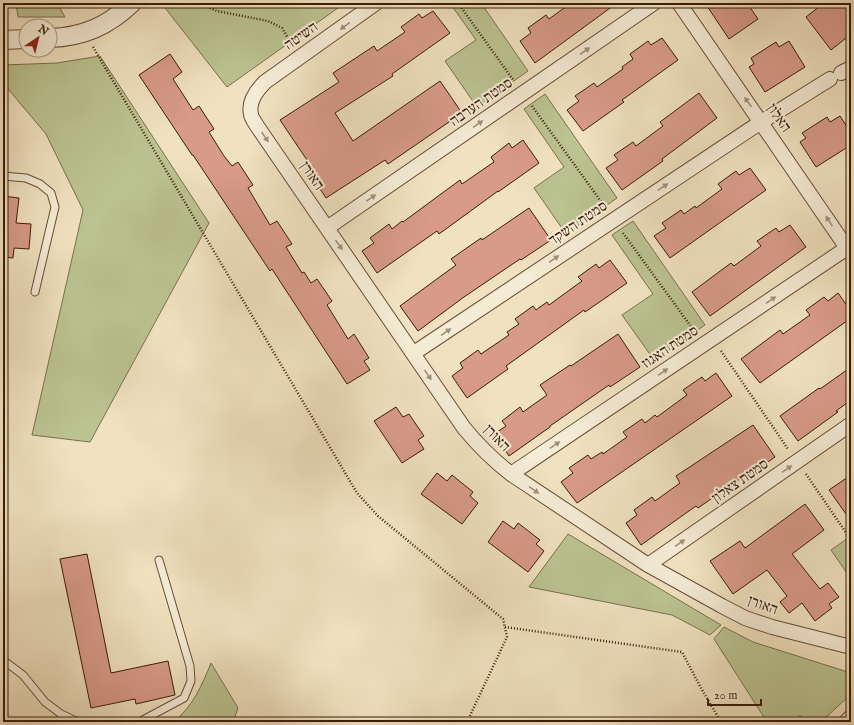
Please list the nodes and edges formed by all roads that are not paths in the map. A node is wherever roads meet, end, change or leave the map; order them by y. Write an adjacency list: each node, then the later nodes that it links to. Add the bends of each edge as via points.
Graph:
1 (132, 3): 5 (street, via 97,28 85,33)
2 (376, 3): 9 (street, השיטה, one-way to 9, via 265,82)
3 (654, 3): 12 (street, סמטת הערבה, one-way to 3)
4 (679, 3): 10 (street, האלון, one-way to 4)
5 (58, 37)
6 (18, 39): 7 (street)
7 (3, 40)
8 (841, 73): 10 (street, סמטת השקד)
9 (251, 102): 12 (street, האורן, one-way to 12, via 251,114 257,126)
10 (761, 122): 13 (street, האלון, one-way to 10); 15 (street, סמטת השקד, one-way to 10)
11 (3, 176): 14 (lane, via 26,178 40,184 51,193 55,207)
12 (327, 228): 15 (street, האורן, one-way to 15)
13 (849, 251): 17 (street, סמטת האגוז, one-way to 13)
14 (35, 292)
15 (414, 353): 17 (street, האורן, one-way to 17, via 475,441)
16 (851, 424): 19 (street, סמטת צאלון, one-way to 16)
17 (511, 474): 19 (street, האורן, one-way to 19)
18 (159, 560): 24 (lane, via 190,666 191,681 184,698)
19 (648, 565): 20 (street, האורן, via 745,618)
20 (851, 647)
21 (3, 660): 23 (lane, via 23,675 45,702)
22 (851, 717): 25 (street)
23 (78, 722)
24 (139, 722)
25 (846, 722)

